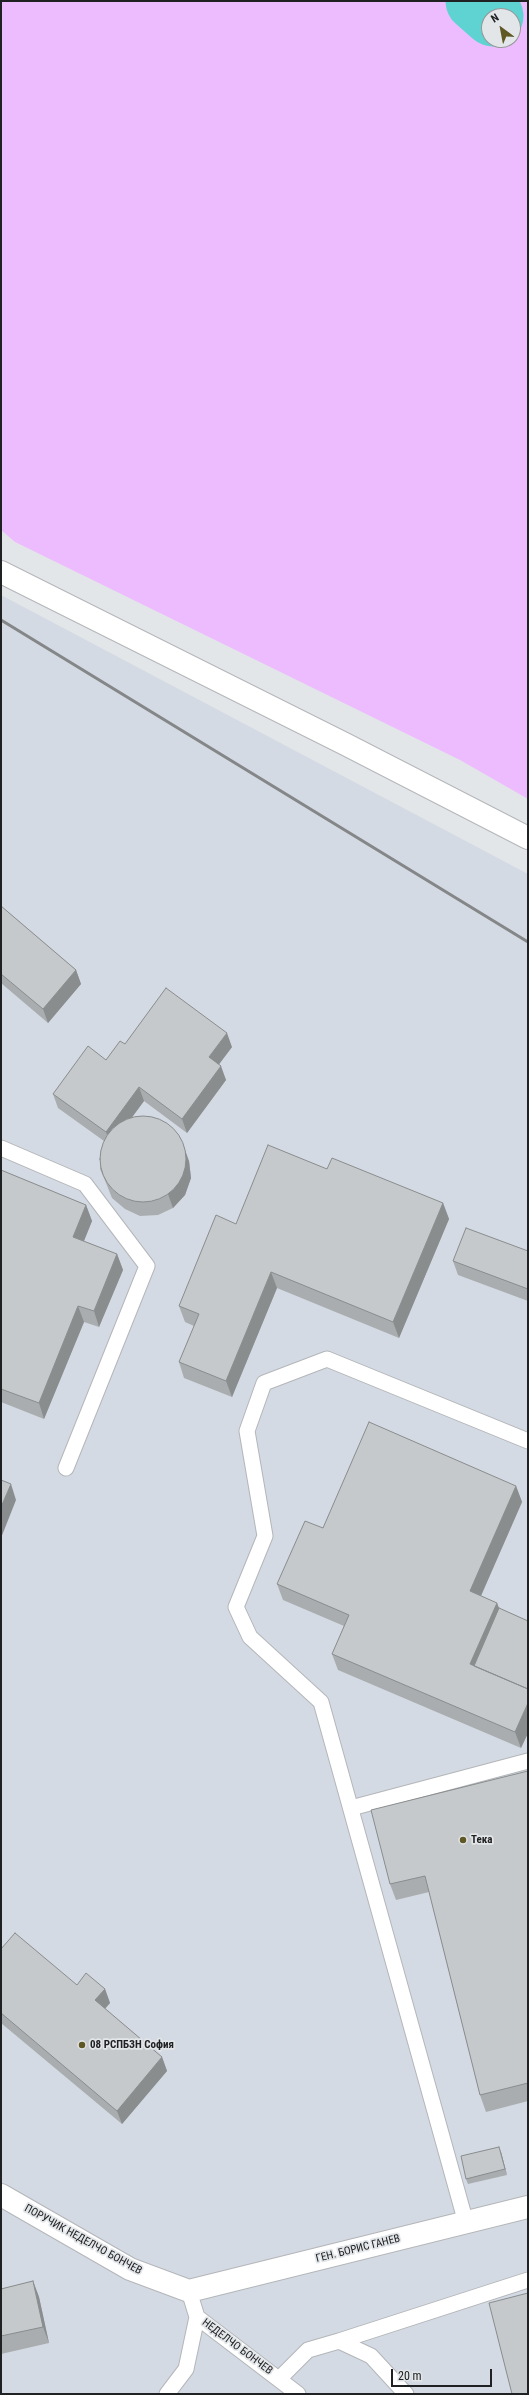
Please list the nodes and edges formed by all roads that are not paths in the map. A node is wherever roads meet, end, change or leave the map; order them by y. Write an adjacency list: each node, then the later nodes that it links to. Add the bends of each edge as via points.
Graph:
1 (1, 572): 2 (street)
2 (528, 838)
3 (1, 1148): 5 (lane, via 85,1184 147,1266)
4 (528, 1441): 7 (lane, via 327,1359 264,1383 247,1431 265,1536 236,1607 250,1637 321,1702)
5 (66, 1468)
6 (528, 1762): 7 (lane)
7 (351, 1808): 10 (lane)
8 (1, 2195): 12 (street, ПОРУЧИК НЕДЕЛЧО БОНЧЕВ, via 130,2269)
9 (528, 2208): 10 (street, ГЕН. БОРИС ГАНЕВ)
10 (466, 2223): 12 (street, ГЕН. БОРИС ГАНЕВ)
11 (528, 2280): 14 (lane)
12 (189, 2292): 13 (lane, НЕДЕЛЧО БОНЧЕВ)
13 (198, 2317): 15 (lane, НЕДЕЛЧО БОНЧЕВ); 16 (lane, via 186,2369)
14 (338, 2341): 15 (lane, via 308,2350); 18 (lane, via 371,2356)
15 (279, 2379): 17 (lane, НЕДЕЛЧО БОНЧЕВ)
16 (166, 2394)
17 (298, 2394)
18 (406, 2394)

